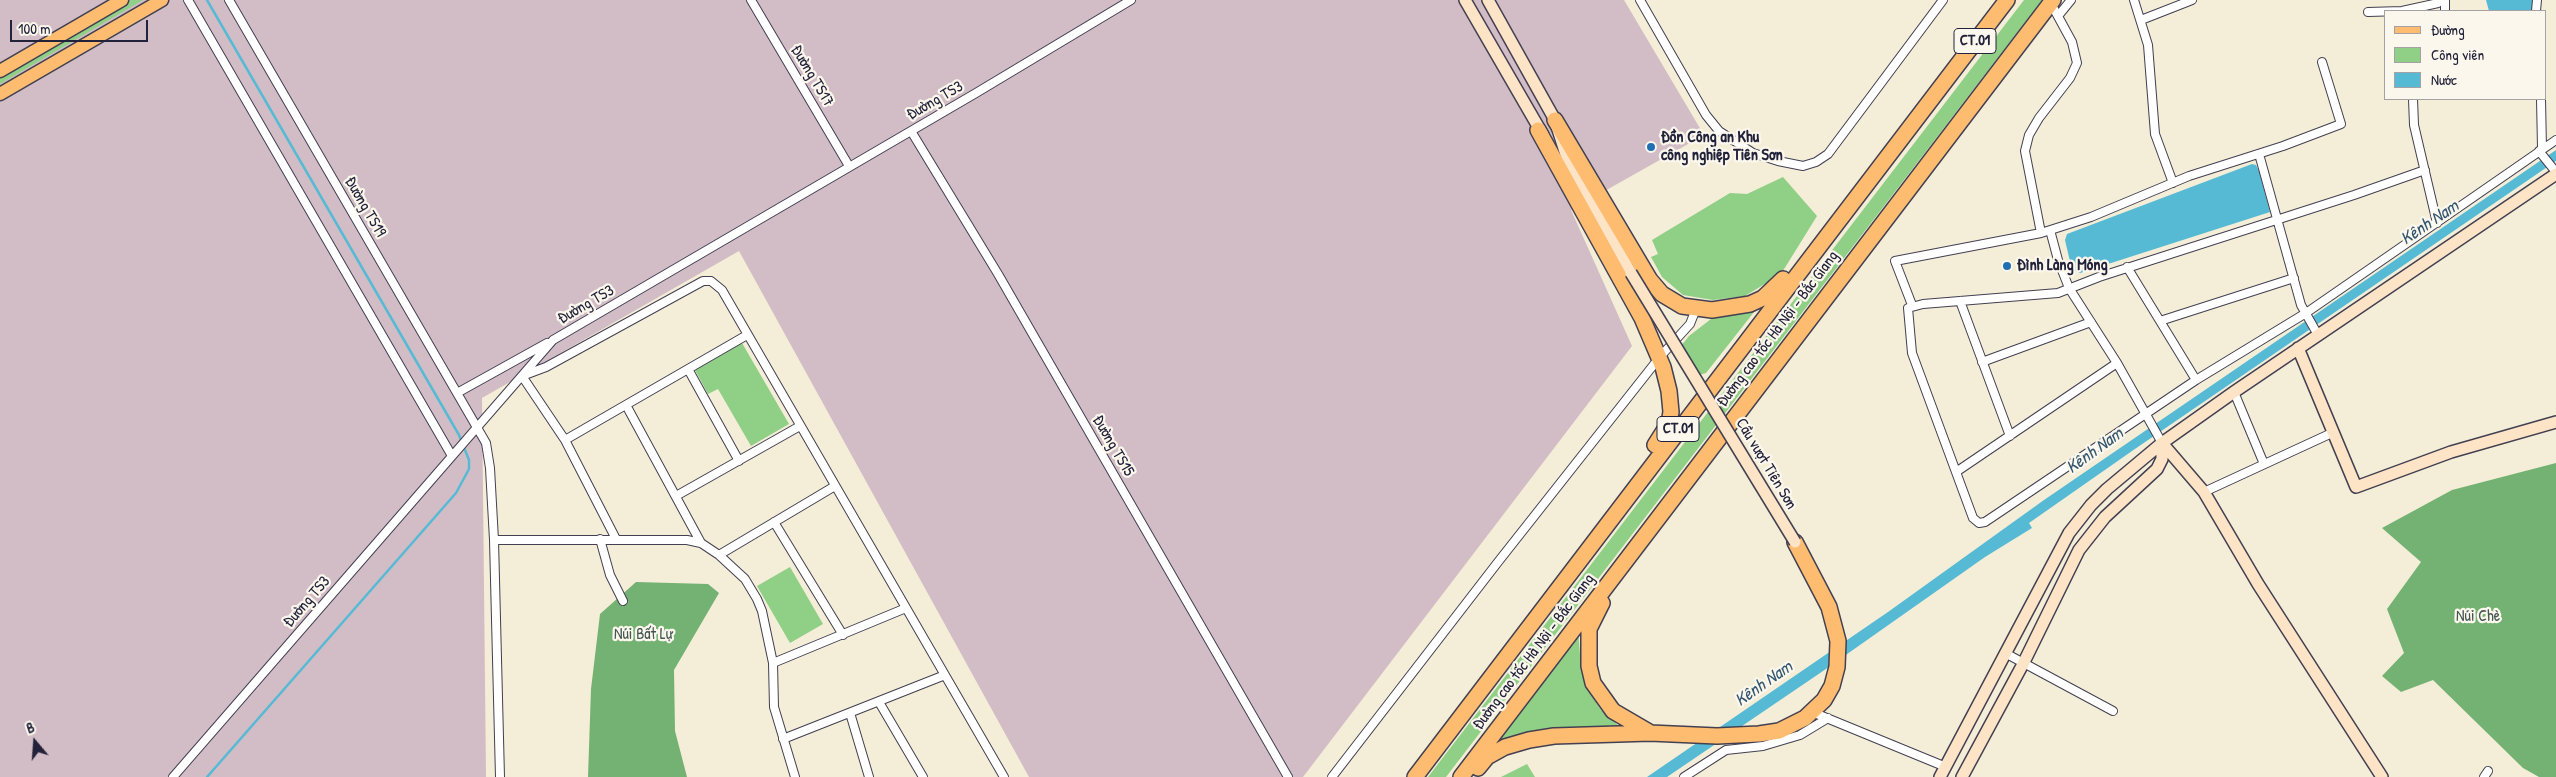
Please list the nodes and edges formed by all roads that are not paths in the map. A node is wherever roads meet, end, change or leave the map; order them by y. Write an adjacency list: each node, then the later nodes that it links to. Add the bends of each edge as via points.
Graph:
1 (122, 0): 22 (main road)
2 (162, 0): 24 (main road)
3 (188, 0): 73 (street)
4 (229, 0): 62 (street, Đường TS19)
5 (751, 0): 34 (street, Đường TS17)
6 (1131, 0): 29 (street, Đường TS3)
7 (1465, 0): 28 (main road)
8 (1488, 0): 27 (main road)
9 (1640, 0): 10 (street, via 1706,115 1720,130 1753,153 1803,166 1828,154)
10 (1943, 0)
11 (2007, 0): 23 (highway, Đường cao tốc Hà Nội - Bắc Giang / CT.01)
12 (2071, 0): 16 (street)
13 (2134, 0): 20 (street)
14 (2192, 0): 20 (street)
15 (2441, 0): 17 (street)
16 (2055, 8): 41 (street, via 2072,42 2077,63 2070,78 2039,118 2029,135 2025,151); 64 (highway, Đường cao tốc Hà Nội - Bắc Giang / CT.01)
17 (2406, 10)
18 (2368, 12): 19 (street)
19 (2384, 12)
20 (2141, 20): 37 (street, via 2148,46 2155,134)
21 (2322, 62): 32 (street, via 2341,124)
22 (0, 71)
23 (1943, 82): 47 (highway, via 1901,124 1778,285 1750,304); 111 (highway, Đường cao tốc Hà Nội - Bắc Giang / CT.01)
24 (0, 94)
25 (2413, 100): 35 (street, via 2414,125)
26 (2541, 100): 31 (street)
27 (1555, 120): 33 (main road); 47 (highway, via 1650,280 1662,294 1682,306)
28 (1538, 130): 33 (main road); 55 (highway, via 1642,318)
29 (911, 131): 34 (street, Đường TS3); 108 (street, Đường TS15, via 1003,282)
30 (2556, 140): 31 (street)
31 (2540, 150): 36 (street); 39 (street)
32 (2259, 154): 37 (street); 38 (street)
33 (1568, 161): 84 (main road, Cầu vượt Tiên Sơn, bridge, via 1631,273)
34 (849, 166): 53 (street, Đường TS3)
35 (2425, 170): 38 (street); 39 (street)
36 (2556, 173): 52 (main road)
37 (2172, 183): 40 (street, via 2091,217)
38 (2278, 218): 42 (street); 43 (street)
39 (2437, 223): 48 (street)
40 (2050, 230): 41 (street); 44 (street)
41 (2041, 233): 46 (street, via 1895,261)
42 (2127, 267): 44 (street); 49 (street)
43 (2294, 278): 48 (street); 49 (street)
44 (2069, 288): 45 (street, via 2058,293); 50 (street)
45 (1960, 301): 46 (street); 56 (street)
46 (1912, 305): 76 (street, via 1908,308 1912,353)
47 (1696, 309): 55 (street, via 1690,324)
48 (2307, 315): 52 (street); 60 (street)
49 (2160, 321): 60 (street)
50 (2091, 322): 56 (street); 57 (street)
51 (747, 335): 58 (street); 59 (street, via 722,290 710,280 703,281 546,367); 67 (street)
52 (2318, 335): 54 (main road)
53 (553, 340): 59 (street, Đường TS3); 62 (street)
54 (2298, 348): 61 (main road); 69 (main road)
55 (1659, 358): 109 (street); 110 (highway, via 1670,391 1669,423 1651,452)
56 (1982, 362): 70 (street)
57 (2117, 363): 65 (street); 70 (street)
58 (688, 369): 63 (street); 74 (street)
59 (522, 376): 68 (street, Đường TS3); 71 (street)
60 (2196, 380): 65 (street)
61 (2234, 392): 72 (main road); 75 (street)
62 (457, 393): 68 (street, Đường TS19)
63 (626, 405): 71 (street); 79 (street)
64 (1743, 405): 99 (highway, via 1695,481 1598,608 1589,629 1589,666 1597,688 1613,711); 112 (highway, Đường cao tốc Hà Nội - Bắc Giang / CT.01)
65 (2147, 418): 72 (street); 76 (street, via 1985,522 1979,523 1973,518)
66 (2556, 422): 69 (main road, via 2451,452 2356,487)
67 (800, 426): 74 (street); 77 (street)
68 (476, 428): 73 (street, Đường TS3); 83 (street, Đường TS19, via 486,444 490,468)
69 (2334, 432): 75 (street)
70 (2010, 436): 76 (street)
71 (565, 440): 81 (street)
72 (2162, 443): 78 (main road); 90 (main road, via 2107,489 2069,532); 92 (main road, via 2162,459 2157,469 2105,517 2079,550)
73 (452, 456): 102 (street, Đường TS3)
74 (739, 461): 79 (street)
75 (2264, 464): 78 (street)
76 (1956, 472)
77 (835, 486): 80 (street); 88 (street)
78 (2204, 492): 116 (main road, via 2254,578)
79 (676, 496): 85 (street)
80 (774, 522): 86 (street); 89 (street)
81 (616, 538): 82 (street); 85 (street)
82 (600, 539): 83 (street); 87 (street, via 610,574)
83 (494, 540): 103 (street, Đường TS19)
84 (1795, 542): 96 (highway, via 1825,598 1837,633 1837,668 1828,693)
85 (701, 543): 86 (street)
86 (719, 555): 91 (street, via 744,579 758,599)
87 (623, 601)
88 (906, 608): 89 (street); 93 (street)
89 (843, 635): 91 (street)
90 (2005, 653): 92 (street); 101 (main road)
91 (773, 663): 100 (street, via 774,707)
92 (2023, 664): 95 (street); 115 (main road)
93 (945, 675): 94 (street); 107 (street)
94 (880, 702): 97 (street); 106 (street)
95 (2113, 711)
96 (1812, 712): 98 (street); 99 (highway, via 1788,728 1769,733 1718,736)
97 (850, 713): 100 (street); 105 (street)
98 (1828, 718): 101 (street); 114 (street, via 1800,735 1763,746 1726,750)
99 (1650, 733): 113 (highway, via 1554,736 1529,740 1505,747 1487,757)
100 (783, 739): 104 (street)
101 (1943, 772)
102 (173, 777)
103 (500, 777)
104 (795, 777)
105 (869, 777)
106 (923, 777)
107 (1004, 777)
108 (1288, 777)
109 (1332, 777)
110 (1408, 777)
111 (1415, 777)
112 (1461, 777)
113 (1471, 777)
114 (1684, 777)
115 (1962, 777)
116 (2382, 777)

